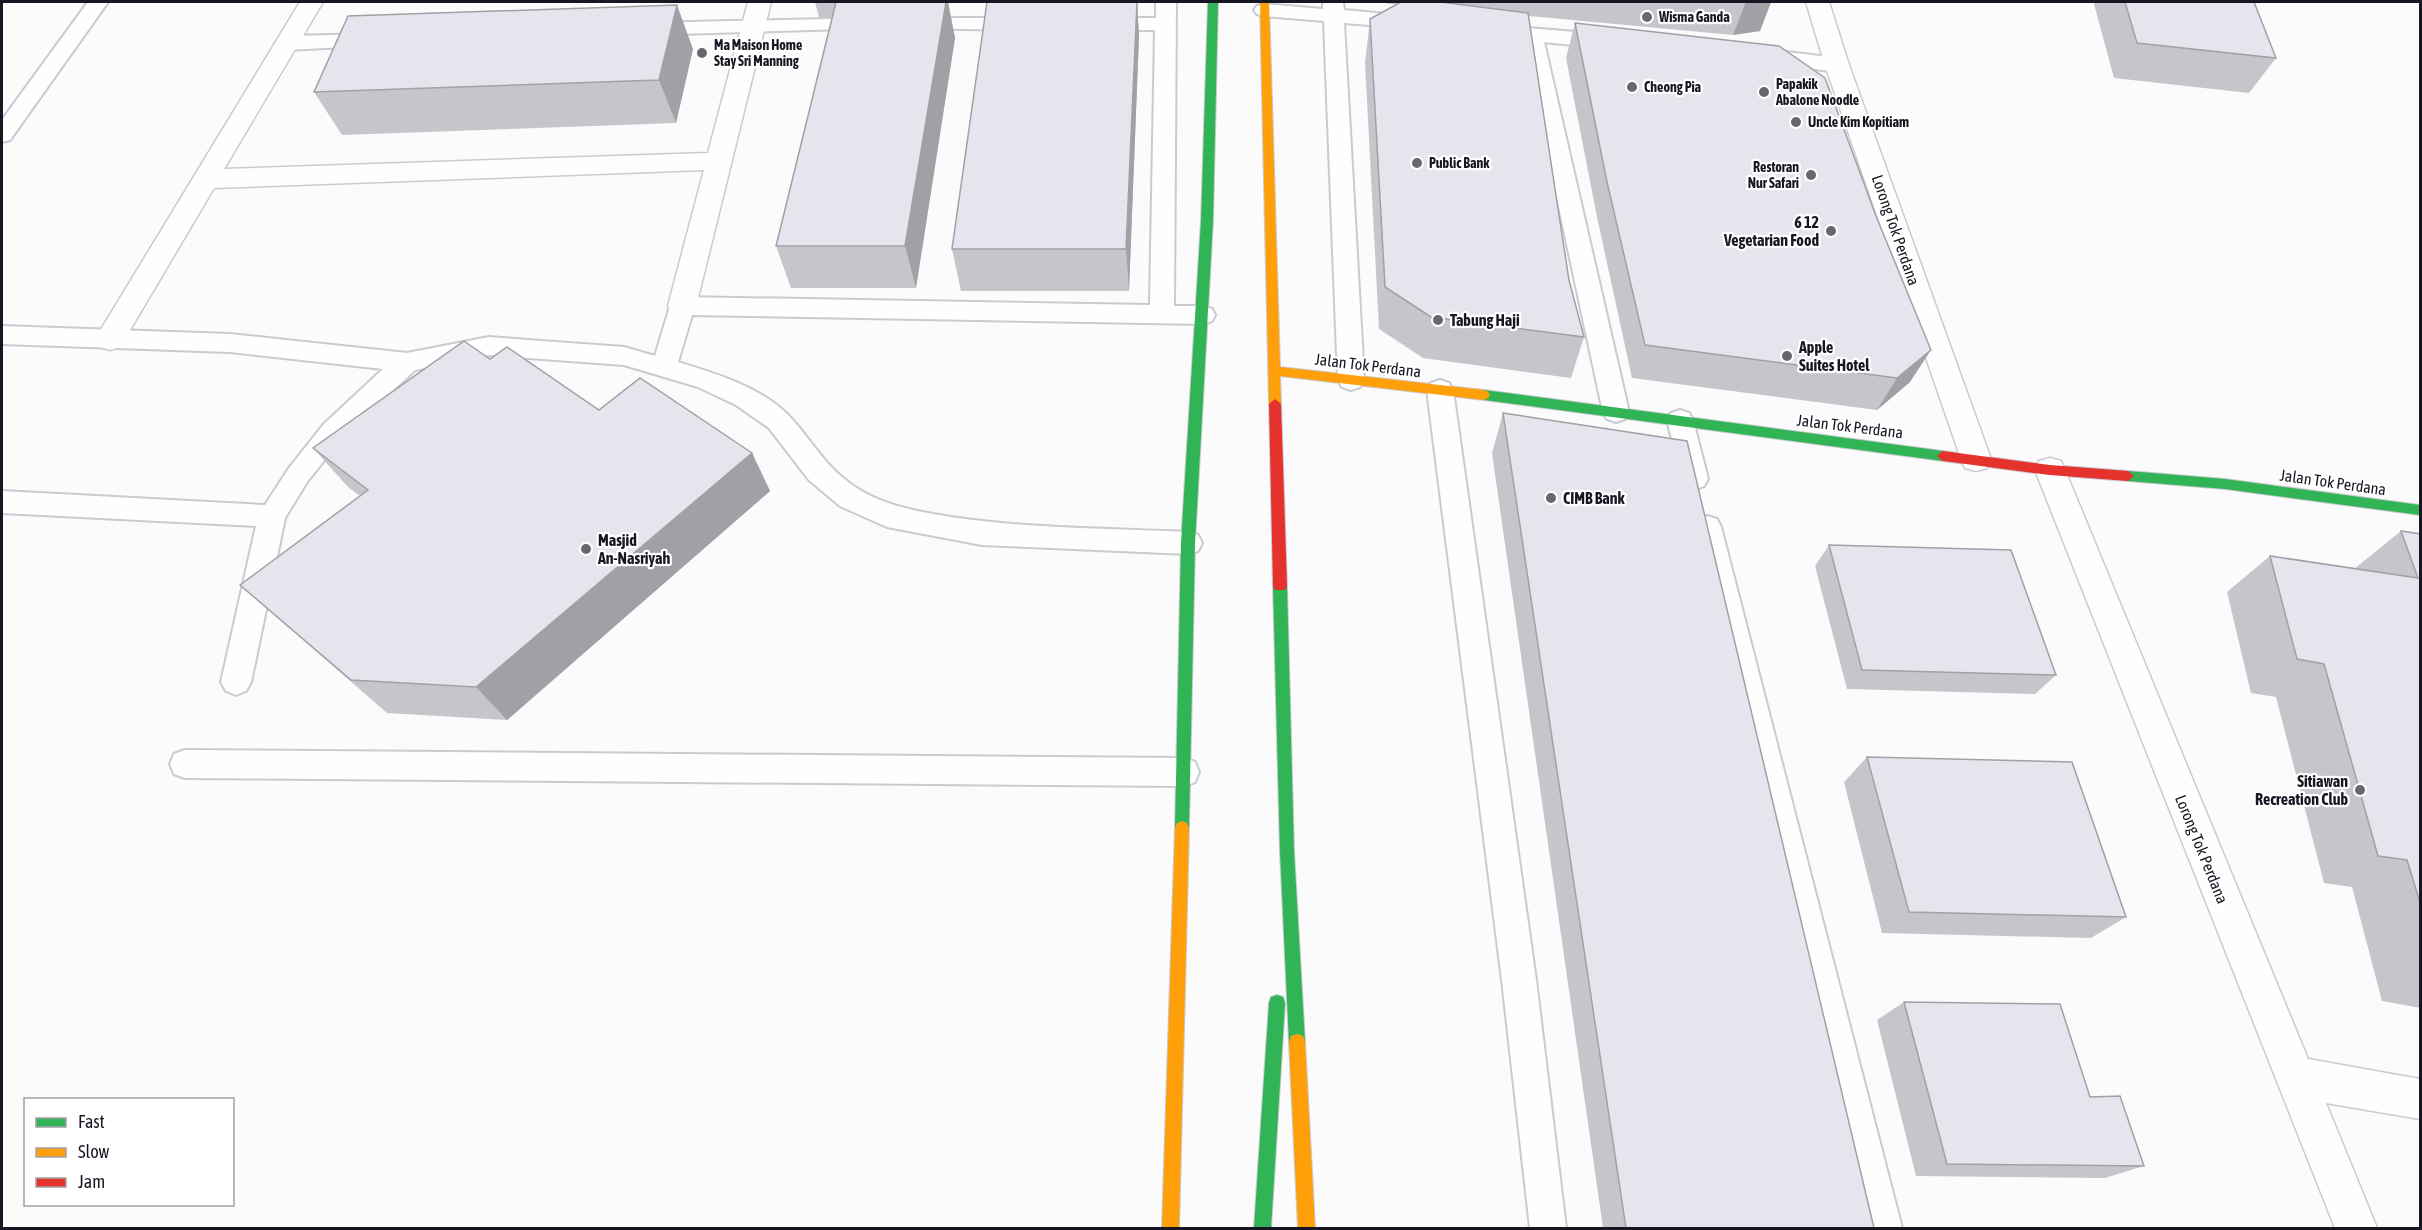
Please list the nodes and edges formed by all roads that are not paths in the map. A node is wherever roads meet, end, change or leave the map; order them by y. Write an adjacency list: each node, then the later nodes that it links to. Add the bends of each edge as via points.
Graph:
1 (98, 2): 20 (lane)
2 (311, 2): 16 (street)
3 (1213, 2): 25 (main road)
4 (1817, 2): 19 (street, Lorong Tok Perdana)
5 (1264, 6): 6 (lane); 30 (main road)
6 (1333, 8): 11 (lane); 31 (lane)
7 (757, 13): 9 (lane); 13 (lane); 21 (street)
8 (1166, 13): 10 (lane); 24 (lane)
9 (1048, 24)
10 (1083, 24)
11 (1427, 24)
12 (1473, 29): 14 (lane)
13 (622, 30)
14 (1532, 34): 17 (lane); 33 (lane)
15 (394, 39): 16 (lane)
16 (286, 43): 22 (street)
17 (1626, 43)
18 (1743, 54): 19 (lane)
19 (1837, 65): 35 (street, Lorong Tok Perdana)
20 (2, 135)
21 (719, 161): 22 (street); 23 (street)
22 (205, 179): 27 (street)
23 (682, 306): 24 (lane); 29 (lane)
24 (1162, 314): 25 (lane)
25 (1203, 315): 40 (main road)
26 (2, 335): 27 (lane)
27 (110, 339): 28 (lane, via 230,343)
28 (407, 362): 29 (lane, via 489,346 624,356); 39 (lane, via 333,431)
29 (664, 366): 40 (lane, via 745,398 778,421 818,473 850,498 887,516 982,534)
30 (1276, 371): 31 (main road, Jalan Tok Perdana); 44 (main road)
31 (1351, 380): 32 (main road, Jalan Tok Perdana)
32 (1440, 390): 33 (main road, Jalan Tok Perdana); 52 (lane, via 1520,980)
33 (1616, 412): 34 (main road, Jalan Tok Perdana)
34 (1680, 420): 35 (main road, Jalan Tok Perdana); 53 (lane)
35 (1976, 459): 36 (main road, Jalan Tok Perdana)
36 (2050, 470): 38 (main road, Jalan Tok Perdana, via 2225,484); 47 (street, Lorong Tok Perdana)
37 (2, 502): 39 (lane)
38 (2421, 510)
39 (272, 516): 41 (lane)
40 (1188, 543): 43 (main road)
41 (236, 682)
42 (184, 764): 43 (lane)
43 (1184, 772): 49 (main road)
44 (1287, 851): 45 (main road); 51 (main road)
45 (1279, 969)
46 (1278, 993): 50 (main road)
47 (2294, 1077): 48 (street); 54 (street, Lorong Tok Perdana)
48 (2421, 1099)
49 (1170, 1228)
50 (1262, 1228)
51 (1307, 1228)
52 (1548, 1228)
53 (1884, 1228)
54 (2356, 1228)

